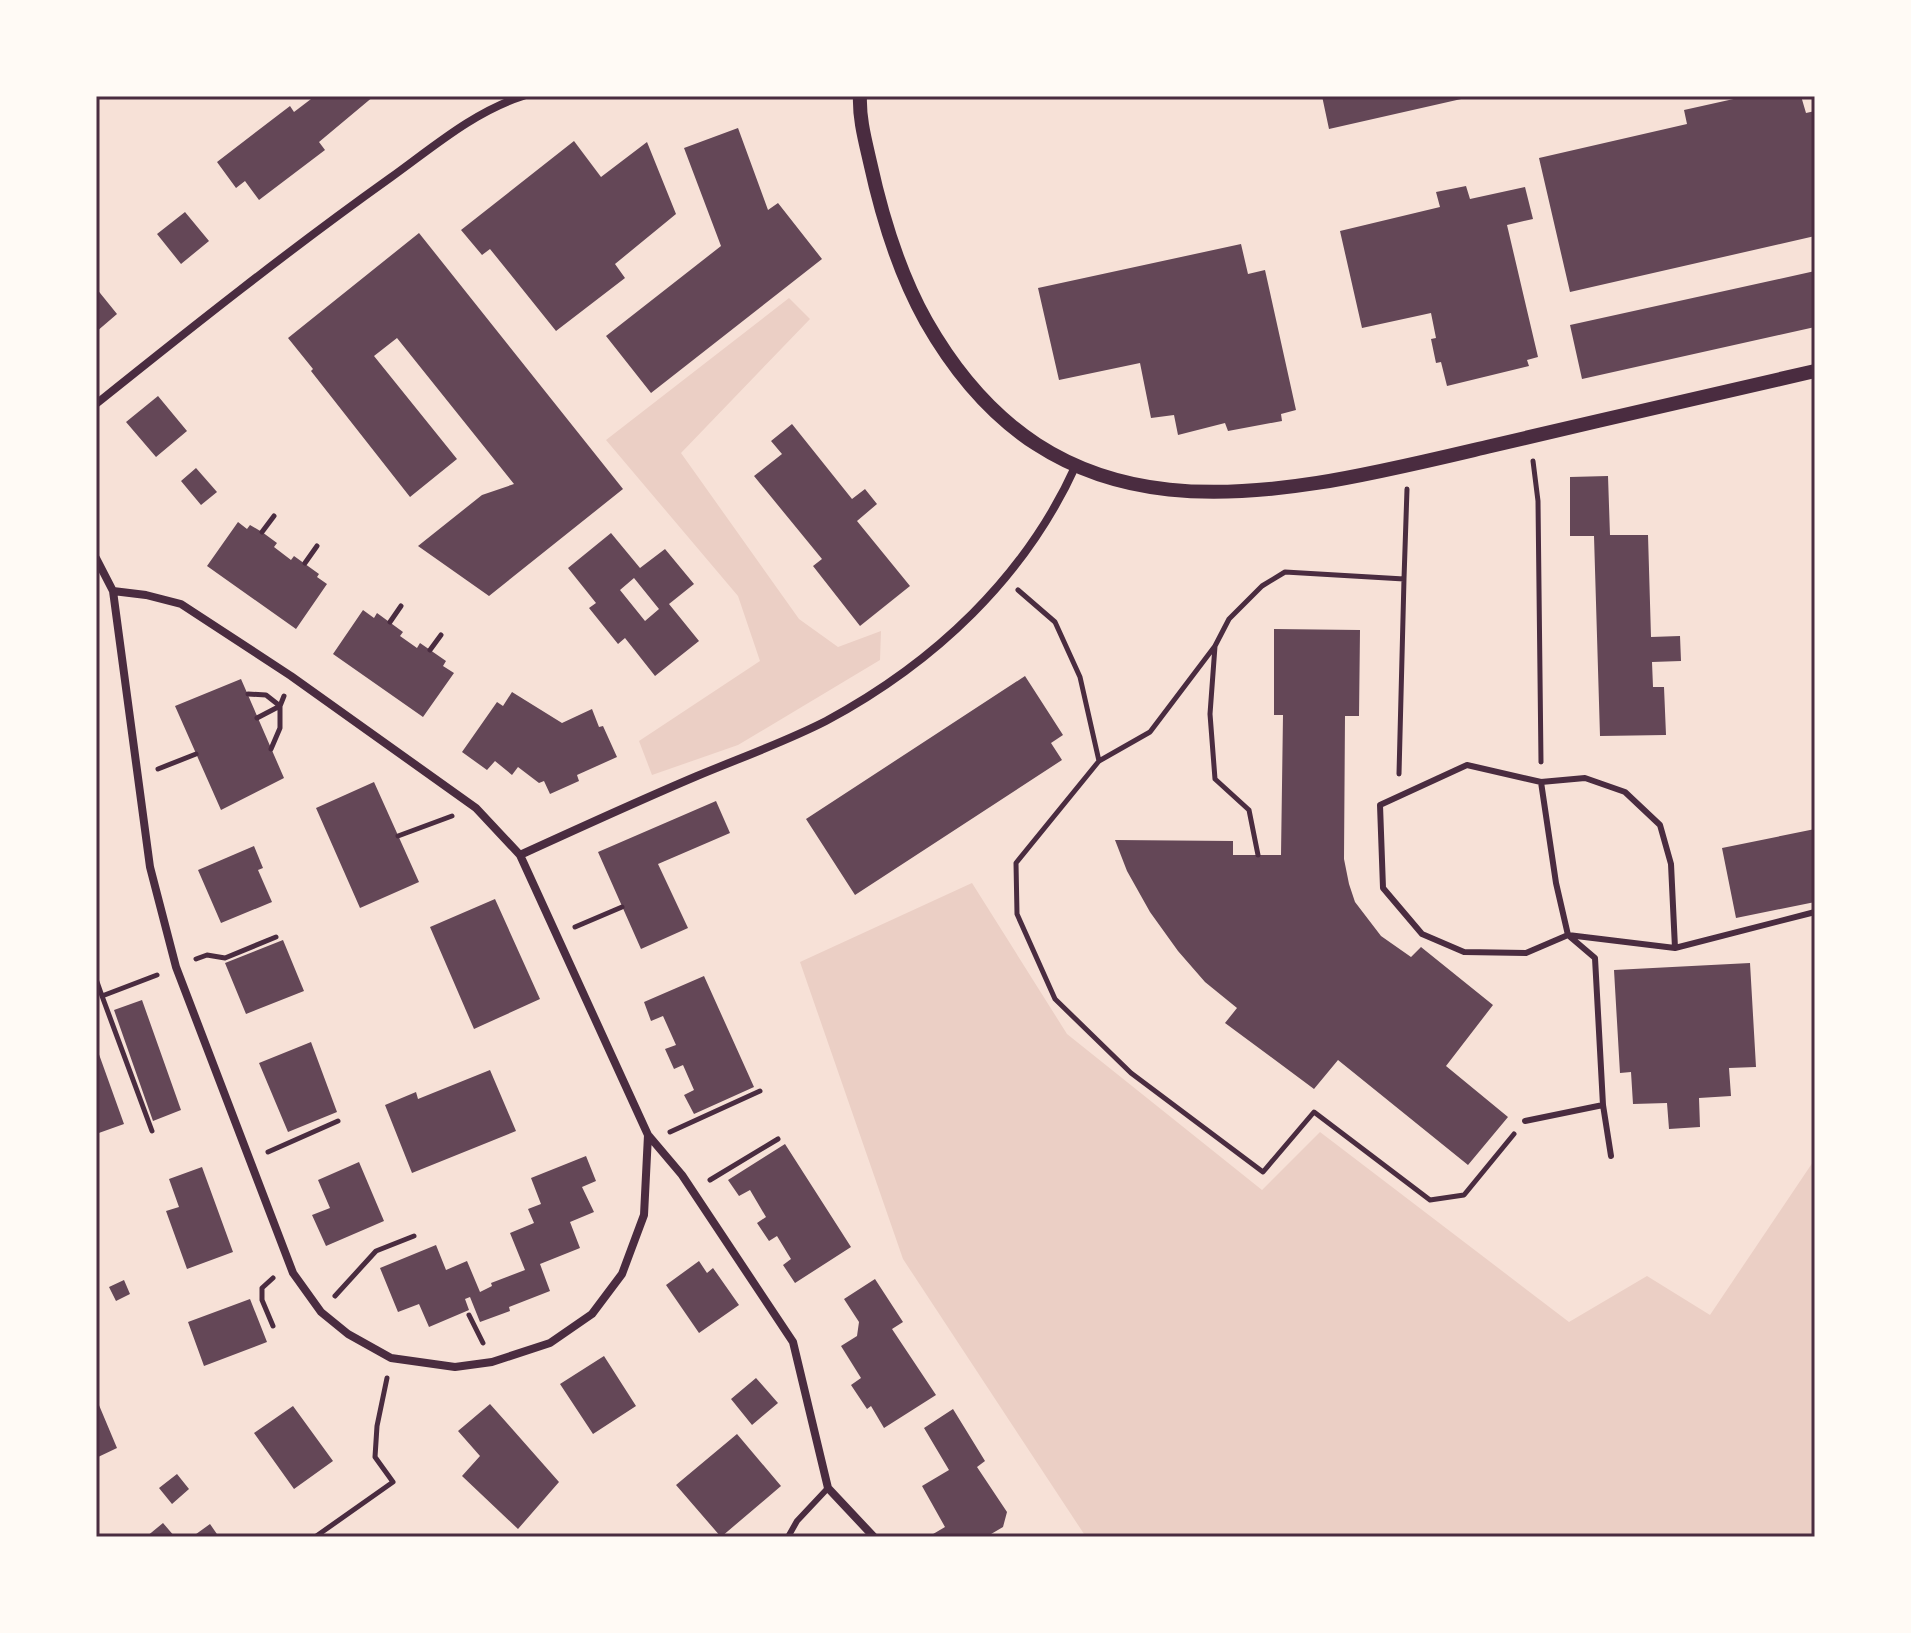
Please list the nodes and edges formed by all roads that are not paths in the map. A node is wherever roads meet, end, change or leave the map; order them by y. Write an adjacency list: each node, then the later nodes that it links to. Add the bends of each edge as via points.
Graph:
1 (523, 96): 4 (street, via 460,128 359,199)
2 (860, 96): 5 (street, via 864,138 889,236 936,339 984,402 1046,450)
3 (1815, 371): 5 (street, via 1304,486 1234,493 1183,491 1134,484)
4 (96, 404)
5 (1076, 465): 9 (street, via 1006,579 954,634 884,688 823,722)
6 (96, 558): 7 (street)
7 (113, 591): 9 (street, via 181,604 476,808); 15 (street, via 150,867 176,967 293,1273 321,1312 391,1358 455,1367 492,1362 550,1343 592,1314 622,1274 644,1215)
8 (1541, 782): 11 (lane); 11 (lane, via 1467,765 1380,805 1383,888 1422,934 1464,952 1526,953); 12 (lane, via 1585,778 1625,792 1660,825 1671,864)
9 (520, 855): 15 (street)
10 (1815, 912): 12 (lane)
11 (1568, 935): 12 (lane); 13 (lane, via 1595,958)
12 (1675, 948)
13 (1603, 1105): 14 (lane); 16 (lane)
14 (1525, 1121)
15 (648, 1135): 17 (street, via 693,1191 793,1342)
16 (1611, 1156)
17 (828, 1488): 18 (lane); 19 (street)
18 (788, 1537)
19 (874, 1537)

